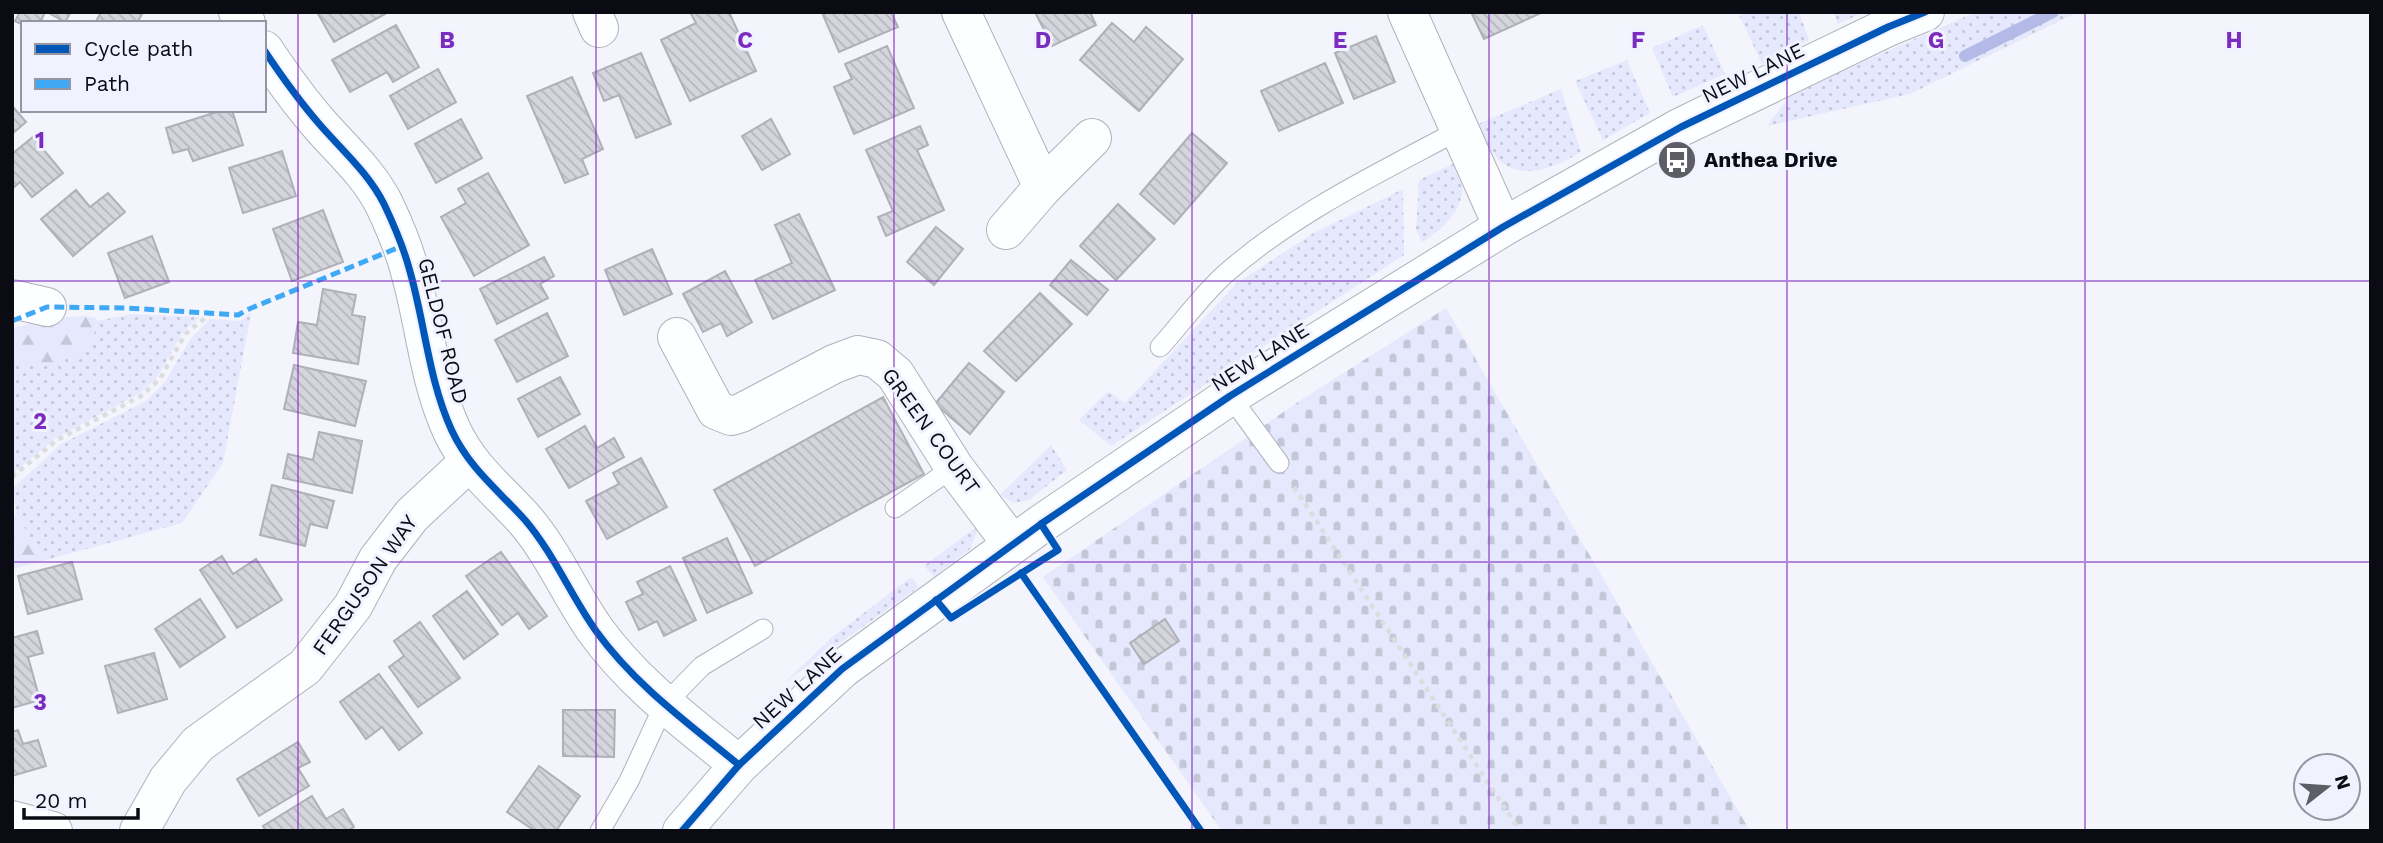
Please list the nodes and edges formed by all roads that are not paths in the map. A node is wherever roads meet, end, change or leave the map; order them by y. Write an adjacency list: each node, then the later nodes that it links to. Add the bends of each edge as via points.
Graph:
1 (961, 12): 7 (street)
2 (1407, 12): 5 (street)
3 (1925, 12): 8 (street, NEW LANE, via 1681,127)
4 (266, 53): 13 (street, GELDOF ROAD, via 383,202 410,270 435,387)
5 (1461, 129): 8 (street); 11 (lane, via 1335,196 1275,234 1222,276)
6 (1092, 138): 7 (street)
7 (1043, 187): 9 (street)
8 (1503, 227): 12 (street, NEW LANE)
9 (1006, 230)
10 (677, 337): 15 (street, GREEN COURT, via 716,410 731,415 834,364 858,355 877,359 895,374)
11 (1160, 347)
12 (1230, 396): 14 (lane); 17 (street, NEW LANE)
13 (469, 462): 19 (street, GELDOF ROAD, via 526,521 598,633); 22 (street, FERGUSON WAY, via 412,515 378,559 353,606 304,667 198,744 168,780)
14 (1279, 463)
15 (954, 467): 16 (lane); 17 (street, GREEN COURT)
16 (895, 508)
17 (1012, 544): 20 (street, NEW LANE, via 842,669)
18 (763, 629): 19 (lane, via 702,666)
19 (664, 705): 20 (street, GELDOF ROAD); 24 (lane)
20 (738, 765): 25 (street, NEW LANE)
21 (12, 820): 23 (street)
22 (146, 828)
23 (53, 831)
24 (600, 831)
25 (682, 831)

